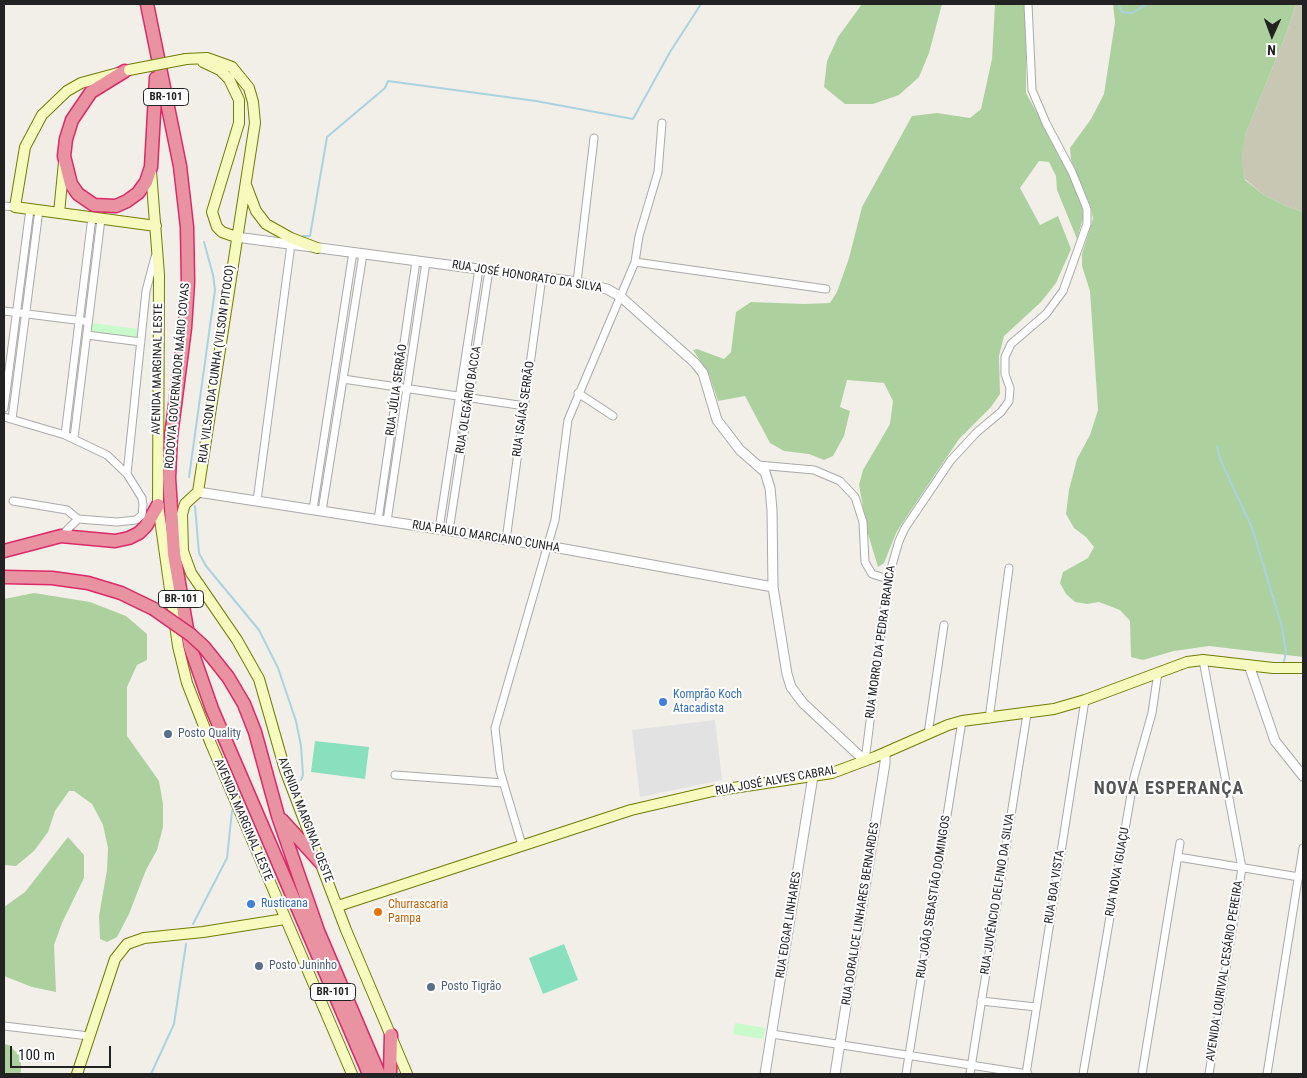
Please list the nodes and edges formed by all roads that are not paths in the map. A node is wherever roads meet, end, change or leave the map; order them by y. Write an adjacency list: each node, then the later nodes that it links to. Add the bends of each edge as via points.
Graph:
1 (147, 4): 3 (highway, RODOVIA GOVERNADOR MÁRIO COVAS / BR-101)
2 (1028, 4): 73 (street, RUA MORRO DA PEDRA BRANCA, via 1032,90 1072,172 1087,209 1087,224 1062,291 1046,314 1011,344 1005,358 1004,374 1010,388 1009,401 951,460 905,528)
3 (152, 28): 9 (highway, via 157,96); 107 (highway, RODOVIA GOVERNADOR MÁRIO COVAS / BR-101, via 180,166 187,230 185,328 169,478 174,554 190,646 212,709)
4 (188, 58): 5 (main road, bridge); 10 (main road, RUA VILSON DA CUNHA (VILSON PITOCO), via 218,61 232,67 250,88 255,123); 19 (main road, via 211,65 225,74 239,100 240,123 212,212 217,228)
5 (127, 71): 8 (highway, via 91,92 80,105 72,120); 13 (main road, via 67,91 42,115 25,147)
6 (662, 123): 27 (street, via 658,172)
7 (594, 138): 30 (street)
8 (64, 156): 12 (highway, via 67,172 78,194 94,205); 15 (main road)
9 (151, 168): 12 (highway, via 138,193); 18 (main road, AVENIDA MARGINAL LESTE)
10 (245, 183): 19 (main road, RUA VILSON DA CUNHA (VILSON PITOCO)); 20 (main road, via 261,219)
11 (4, 206): 13 (street)
12 (116, 206): 16 (main road)
13 (15, 207): 14 (main road)
14 (34, 210): 15 (main road); 34 (street); 35 (street)
15 (59, 213): 16 (main road)
16 (75, 215): 17 (main road)
17 (96, 218): 18 (main road); 36 (street); 37 (street)
18 (156, 226): 21 (main road, AVENIDA MARGINAL LESTE)
19 (236, 237): 20 (street); 58 (main road, RUA VILSON DA CUNHA (VILSON PITOCO))
20 (291, 241): 22 (main road); 60 (street)
21 (158, 248): 41 (street, via 146,291); 61 (main road, AVENIDA MARGINAL LESTE)
22 (317, 248): 23 (street, RUA JOSÉ HONORATO DA SILVA)
23 (353, 252): 24 (street, RUA JOSÉ HONORATO DA SILVA); 43 (street)
24 (363, 254): 25 (street, RUA JOSÉ HONORATO DA SILVA); 42 (street)
25 (416, 261): 26 (street, RUA JOSÉ HONORATO DA SILVA); 38 (street, RUA JÚLIA SERRÃO)
26 (426, 262): 28 (street, RUA JOSÉ HONORATO DA SILVA); 39 (street, RUA JÚLIA SERRÃO)
27 (634, 262): 31 (street); 32 (street)
28 (484, 270): 29 (street, RUA JOSÉ HONORATO DA SILVA); 47 (street, RUA OLEGÁRIO BACCA); 48 (street, RUA OLEGÁRIO BACCA)
29 (542, 278): 30 (street, RUA JOSÉ HONORATO DA SILVA); 49 (street, RUA ISAÍAS SERRÃO)
30 (577, 282): 32 (street, RUA JOSÉ HONORATO DA SILVA, via 607,289)
31 (826, 290)
32 (621, 297): 46 (street); 56 (street, RUA JOSÉ HONORATO DA SILVA, via 695,363 703,373 717,420 740,450)
33 (4, 311): 34 (street)
34 (17, 312): 35 (street); 50 (street)
35 (25, 314): 36 (street); 53 (street)
36 (79, 320): 37 (street); 54 (street)
37 (88, 321): 40 (street)
38 (406, 329): 39 (street); 44 (street, RUA JÚLIA SERRÃO)
39 (416, 330): 45 (street, RUA JÚLIA SERRÃO)
40 (87, 335): 41 (street); 55 (street)
41 (141, 342): 57 (street)
42 (342, 382): 43 (street); 44 (street); 62 (street)
43 (332, 383): 62 (street)
44 (397, 387): 45 (street); 64 (street, RUA JÚLIA SERRÃO)
45 (407, 388): 47 (street); 64 (street, RUA JÚLIA SERRÃO)
46 (578, 393): 52 (street); 69 (street, via 567,426 560,495)
47 (460, 396): 48 (street); 65 (street, RUA OLEGÁRIO BACCA)
48 (469, 398): 49 (street); 66 (street, RUA OLEGÁRIO BACCA)
49 (525, 406): 68 (street, RUA ISAÍAS SERRÃO)
50 (4, 408)
51 (4, 416): 53 (street)
52 (613, 416)
53 (12, 419): 54 (street)
54 (65, 435): 55 (street)
55 (74, 438): 57 (street, via 107,455)
56 (758, 464): 73 (street, via 814,470 840,481 855,497 863,522 865,562 872,574); 74 (street, RUA JOSÉ HONORATO DA SILVA, via 766,472 770,488)
57 (127, 474): 63 (street, via 142,498 142,515 124,522)
58 (198, 492): 60 (street, RUA PAULO MARCIANO CUNHA); 96 (main road, AVENIDA MARGINAL OESTE, via 185,504 182,514 183,552 187,564 259,679 285,770)
59 (13, 501): 63 (street, via 67,510)
60 (257, 501): 62 (street, RUA PAULO MARCIANO CUNHA)
61 (158, 505): 67 (highway, via 146,526 129,538 115,541); 100 (main road, AVENIDA MARGINAL LESTE, via 175,629 187,683)
62 (317, 510): 64 (street, RUA PAULO MARCIANO CUNHA)
63 (78, 519): 67 (street)
64 (382, 520): 65 (street, RUA PAULO MARCIANO CUNHA)
65 (439, 529): 66 (street, RUA PAULO MARCIANO CUNHA)
66 (448, 531): 68 (street, RUA PAULO MARCIANO CUNHA)
67 (60, 536): 70 (highway)
68 (506, 540): 69 (street, RUA PAULO MARCIANO CUNHA)
69 (548, 546): 74 (street, RUA PAULO MARCIANO CUNHA); 90 (street, via 495,728)
70 (4, 551)
71 (1009, 568): 82 (street)
72 (4, 577): 91 (highway, BR-101, bridge, via 52,578 88,583 121,593 154,609 198,641 228,677 244,704)
73 (888, 579): 86 (street, RUA MORRO DA PEDRA BRANCA)
74 (773, 587): 86 (street, RUA JOSÉ HONORATO DA SILVA, via 791,687 803,703)
75 (944, 625): 84 (street)
76 (1203, 660): 77 (main road, RUA JOSÉ ALVES CABRAL); 79 (main road, RUA JOSÉ ALVES CABRAL); 97 (street, AVENIDA LOURIVAL CESÁRIO PEREIRA)
77 (1249, 665): 78 (main road, RUA JOSÉ ALVES CABRAL); 89 (street, via 1275,741)
78 (1303, 668)
79 (1158, 672): 80 (main road, RUA JOSÉ ALVES CABRAL); 123 (street, RUA NOVA IGUAÇU, via 1152,713 1134,777)
80 (1085, 700): 81 (main road, RUA JOSÉ ALVES CABRAL); 102 (street, RUA BOA VISTA)
81 (1027, 714): 82 (main road, RUA JOSÉ ALVES CABRAL); 101 (street, RUA JUVÊNCIO DELFINO DA SILVA)
82 (989, 719): 83 (main road, RUA JOSÉ ALVES CABRAL)
83 (962, 721): 84 (main road, RUA JOSÉ ALVES CABRAL); 109 (street, RUA JOÃO SEBASTIÃO DOMINGOS)
84 (928, 734): 85 (main road, RUA JOSÉ ALVES CABRAL)
85 (885, 753): 86 (main road, RUA JOSÉ ALVES CABRAL); 108 (street, RUA DORALICE LINHARES BERNARDES)
86 (865, 761): 88 (main road, RUA JOSÉ ALVES CABRAL)
87 (395, 775): 90 (street)
88 (813, 776): 93 (main road, RUA JOSÉ ALVES CABRAL, via 713,791 632,810); 104 (street, RUA EDGAR LINHARES)
89 (1303, 776)
90 (503, 783): 93 (street)
91 (278, 816): 96 (highway); 115 (highway, BR-101, via 318,931)
92 (1180, 844): 95 (street)
93 (522, 845): 99 (main road, RUA JOSÉ ALVES CABRAL)
94 (1303, 848): 98 (street)
95 (1178, 857): 97 (street); 124 (street)
96 (322, 864): 99 (main road, AVENIDA MARGINAL OESTE)
97 (1242, 868): 98 (street); 125 (street, AVENIDA LOURIVAL CESÁRIO PEREIRA)
98 (1299, 877): 126 (street)
99 (338, 906): 105 (main road, AVENIDA MARGINAL OESTE)
100 (285, 919): 106 (main road, via 144,938 127,944 114,959); 112 (main road, AVENIDA MARGINAL LESTE)
101 (981, 1001): 102 (street); 110 (street, RUA JUVÊNCIO DELFINO DA SILVA)
102 (1036, 1007): 122 (street, RUA BOA VISTA)
103 (4, 1026): 106 (street)
104 (772, 1034): 108 (street); 118 (street, RUA EDGAR LINHARES)
105 (391, 1035): 116 (highway); 117 (main road, AVENIDA MARGINAL OESTE)
106 (89, 1036): 111 (main road)
107 (354, 1041): 113 (highway); 114 (highway, RODOVIA GOVERNADOR MÁRIO COVAS / BR-101)
108 (840, 1044): 109 (street); 119 (street, RUA DORALICE LINHARES BERNARDES)
109 (909, 1056): 110 (street); 120 (street, RUA JOÃO SEBASTIÃO DOMINGOS)
110 (971, 1065): 121 (street, RUA JUVÊNCIO DELFINO DA SILVA); 122 (street)
111 (77, 1074)
112 (352, 1074)
113 (362, 1074)
114 (369, 1074)
115 (379, 1074)
116 (390, 1074)
117 (407, 1074)
118 (765, 1074)
119 (835, 1074)
120 (906, 1074)
121 (970, 1074)
122 (1027, 1074)
123 (1083, 1074)
124 (1142, 1074)
125 (1209, 1074)
126 (1267, 1074)

